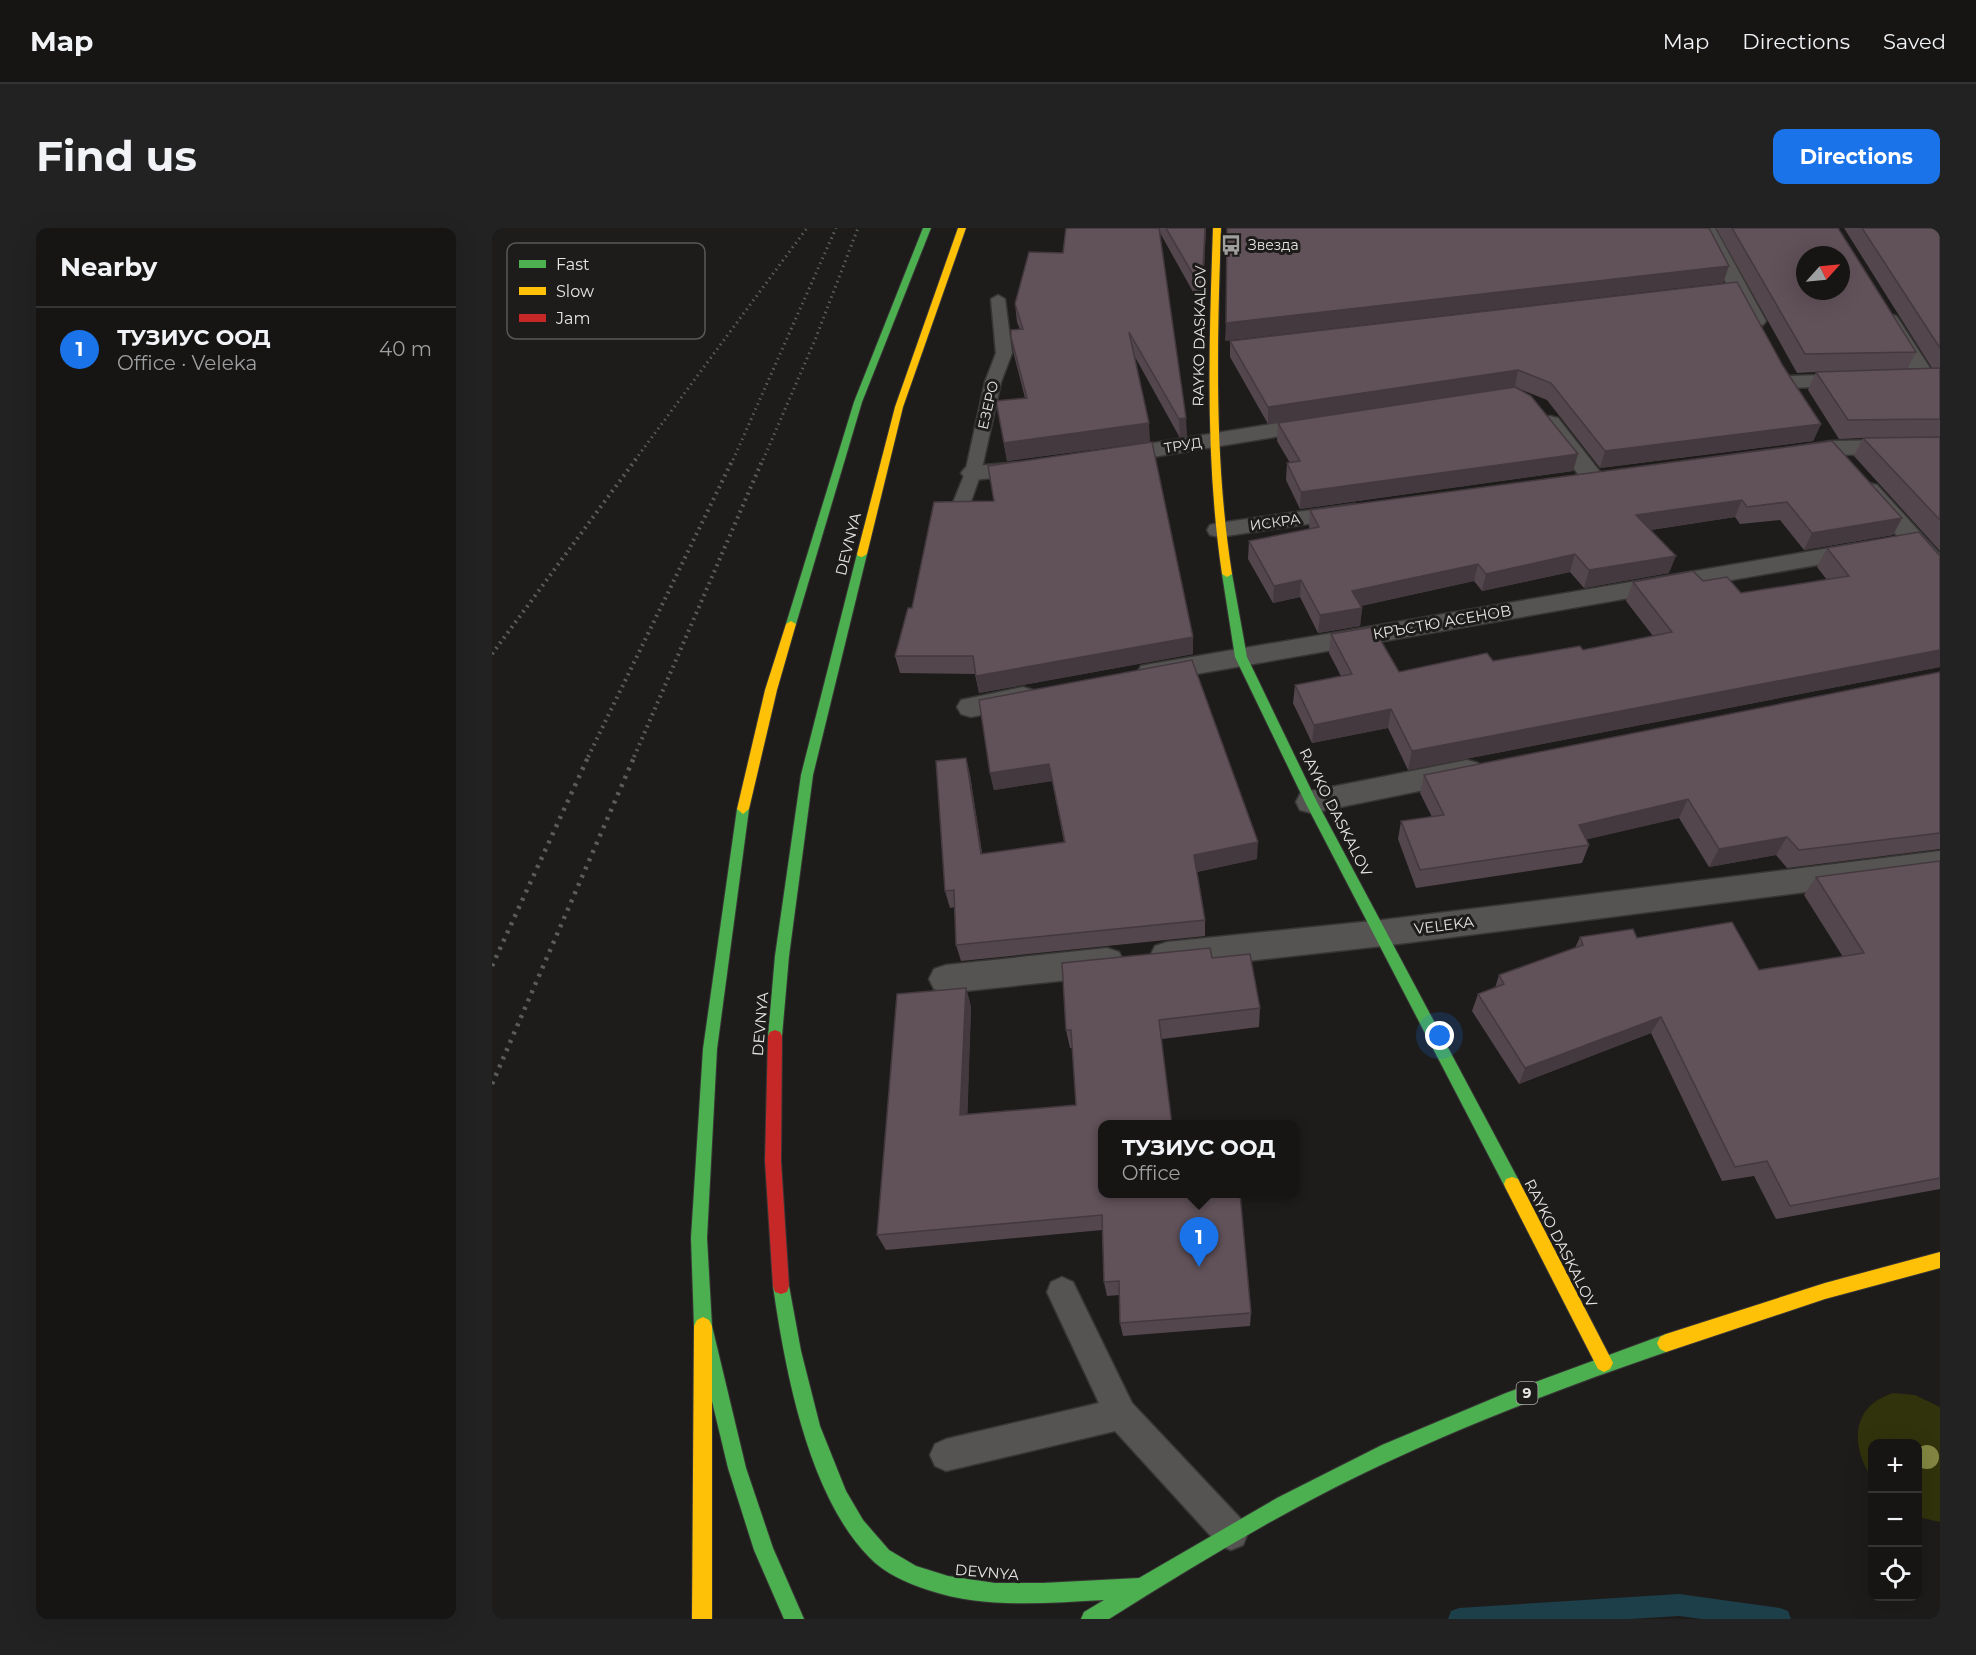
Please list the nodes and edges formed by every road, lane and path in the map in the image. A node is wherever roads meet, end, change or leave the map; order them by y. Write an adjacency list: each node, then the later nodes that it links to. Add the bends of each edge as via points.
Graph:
1 (927, 228): 44 (main road, DEVNYA, via 858,402 771,690 744,804 710,1049 699,1238)
2 (962, 228): 49 (main road, DEVNYA, via 899,407 809,762 773,1065 770,1134 776,1256 786,1326 825,1466 852,1523 887,1561 931,1583 972,1591)
3 (1217, 228): 11 (main road, RAYKO DASKALOV)
4 (1706, 228): 5 (street)
5 (1738, 290): 6 (street); 9 (street)
6 (1715, 292)
7 (1876, 298): 13 (street)
8 (998, 299): 26 (lane, ЕЗЕРО, via 1004,352 993,382)
9 (1767, 341)
10 (1237, 348): 11 (street)
11 (1214, 351): 20 (main road, RAYKO DASKALOV)
12 (1778, 361): 16 (street)
13 (1933, 379): 15 (street)
14 (1881, 380): 16 (street)
15 (1903, 380)
16 (1789, 382): 17 (street)
17 (1801, 401)
18 (1537, 406): 27 (street, via 1604,476)
19 (1346, 419): 20 (street, ТРУД)
20 (1215, 439): 24 (street, ТРУД); 30 (main road, RAYKO DASKALOV)
21 (1940, 446): 22 (street)
22 (1838, 454): 23 (street); 31 (street)
23 (1774, 455)
24 (1086, 460)
25 (1051, 466): 26 (street)
26 (973, 473): 29 (lane, ЕЗЕРО)
27 (1570, 481)
28 (1371, 509): 30 (street, ИСКРА)
29 (959, 510)
30 (1219, 530): 33 (main road, RAYKO DASKALOV)
31 (1915, 541): 32 (street); 33 (street, КРЪСТЮ АСЕНОВ)
32 (1940, 569)
33 (1241, 657): 34 (street, КРЪСТЮ АСЕНОВ); 38 (main road, RAYKO DASKALOV)
34 (1124, 678)
35 (1053, 692): 36 (street)
36 (971, 707)
37 (1497, 765): 38 (street)
38 (1311, 802): 40 (main road, RAYKO DASKALOV)
39 (1940, 863): 40 (street, VELEKA)
40 (1382, 933): 41 (street, VELEKA); 45 (main road, RAYKO DASKALOV)
41 (946, 979)
42 (1940, 1260): 45 (main road, 9, via 1866,1277)
43 (1062, 1292): 46 (lane)
44 (703, 1326): 50 (main road); 51 (main road, DEVNYA, via 737,1468 764,1550)
45 (1604, 1364): 48 (main road, 9, via 1493,1406 1381,1456)
46 (1121, 1414): 47 (lane); 48 (lane)
47 (946, 1455)
48 (1231, 1533): 49 (main road, 9)
49 (1140, 1588): 52 (main road, 9)
50 (702, 1619)
51 (794, 1619)
52 (1091, 1619)

